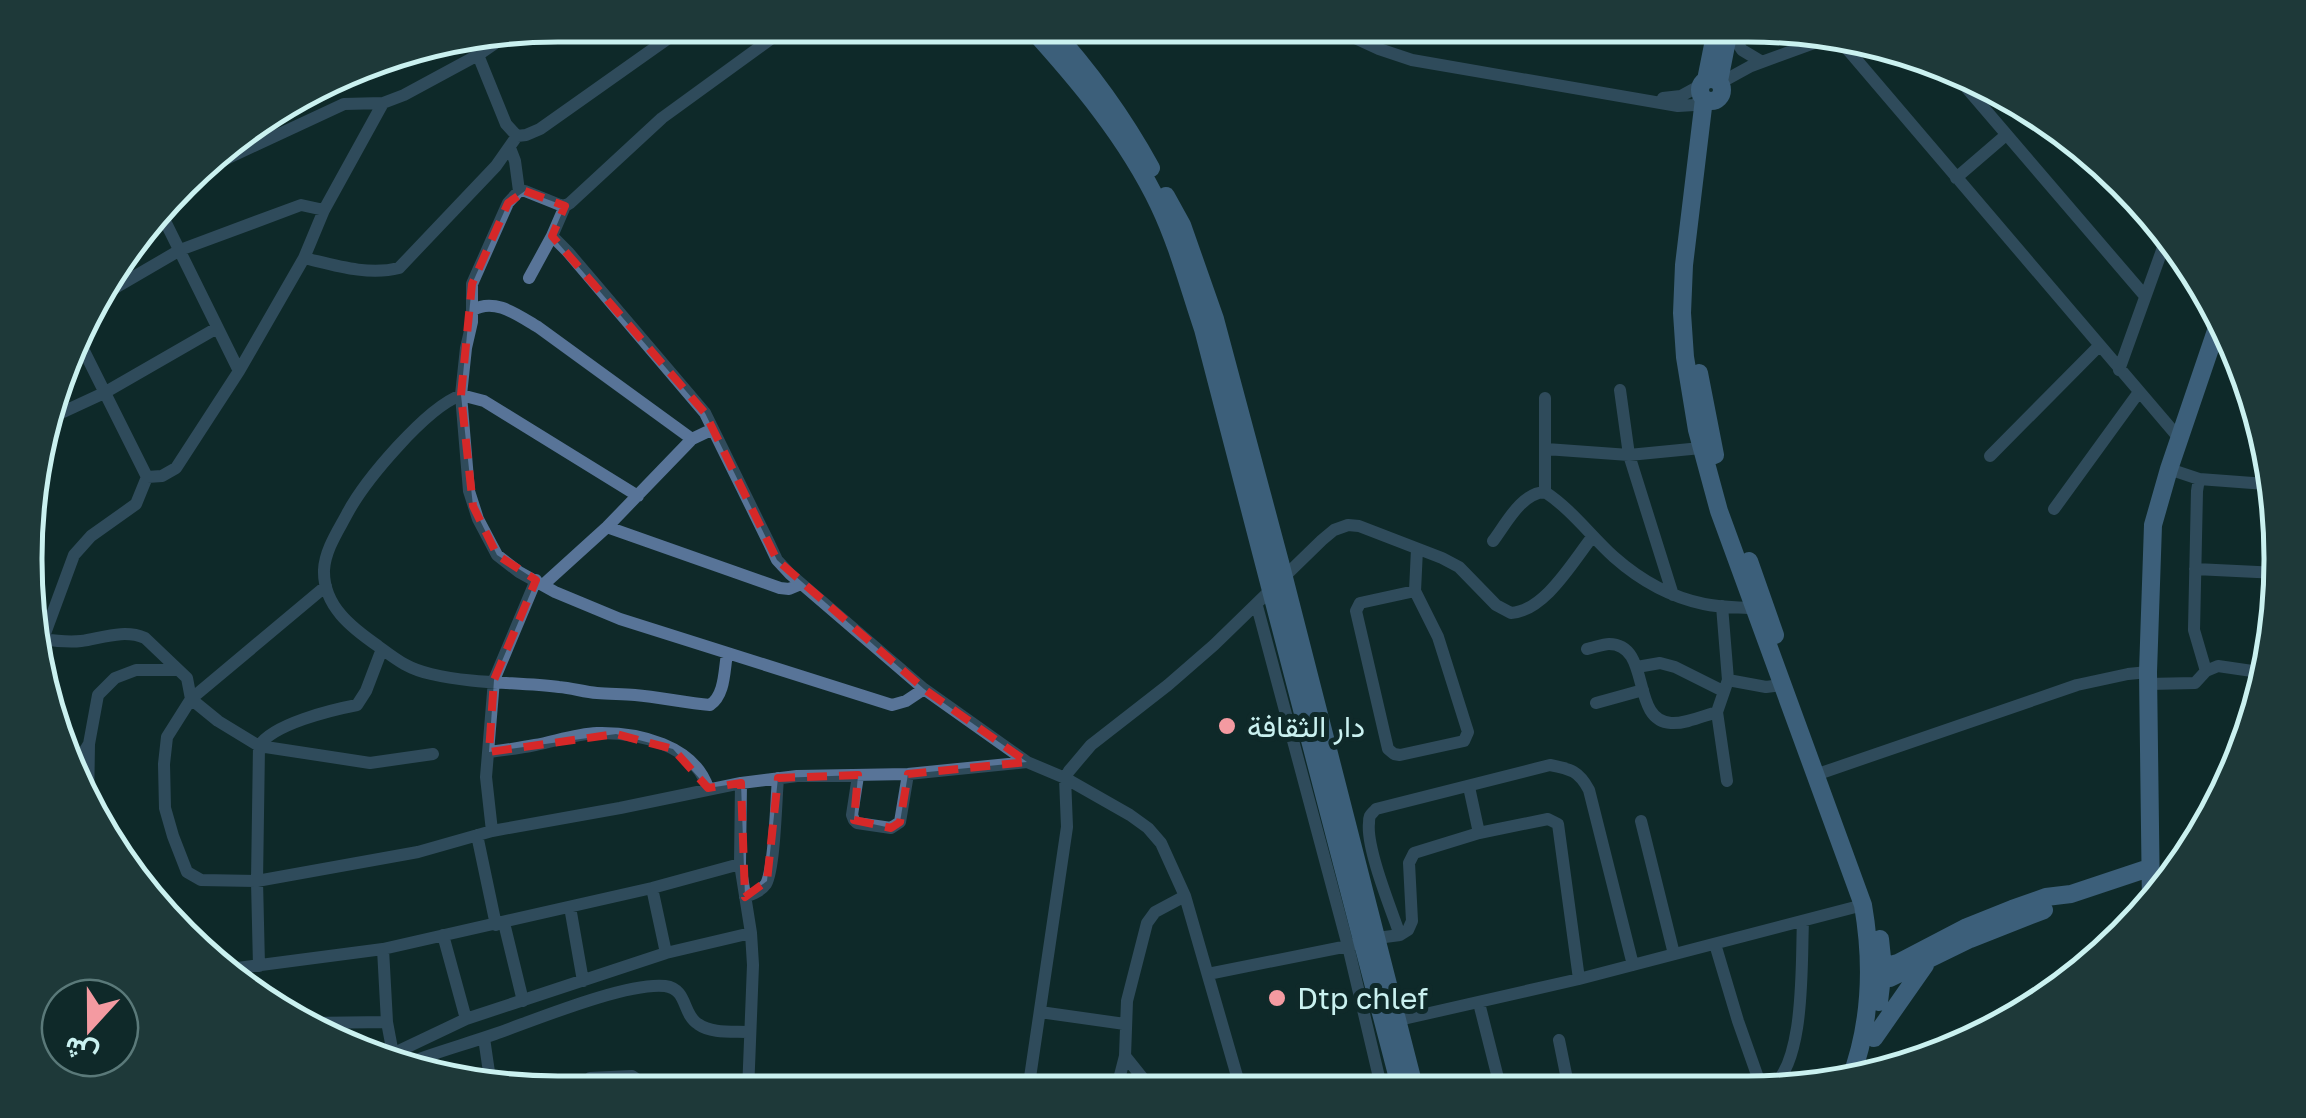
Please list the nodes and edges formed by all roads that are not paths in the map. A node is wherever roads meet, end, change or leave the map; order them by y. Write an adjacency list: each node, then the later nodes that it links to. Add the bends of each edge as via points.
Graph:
1 (663, 42): 17 (street)
2 (767, 42): 21 (street, via 662,118)
3 (1043, 42): 24 (main road, via 1105,117)
4 (1064, 42): 24 (main road, via 1117,110)
5 (1364, 42): 13 (street, via 1429,64 1646,99)
6 (1721, 42): 13 (main road)
7 (1736, 42): 12 (street)
8 (1805, 46): 12 (street)
9 (489, 47): 11 (street)
10 (1849, 52): 19 (street)
11 (478, 55): 15 (street); 17 (street)
12 (1762, 62): 13 (street)
13 (1710, 90): 29 (main road, via 1712,122)
14 (1971, 94): 16 (street)
15 (383, 103): 18 (street, via 344,104); 22 (street)
16 (2006, 136): 19 (street); 32 (street)
17 (514, 142): 20 (street); 28 (street, via 399,268 368,271)
18 (240, 153)
19 (1956, 178): 36 (street)
20 (520, 191): 21 (street); 33 (street, via 508,203 472,284)
21 (565, 206): 25 (street)
22 (324, 210): 26 (street, via 301,205); 28 (street)
23 (166, 224): 26 (street)
24 (1177, 230): 68 (main road, via 1215,319)
25 (552, 236): 30 (street); 46 (street)
26 (180, 250): 31 (street); 34 (street)
27 (2162, 251): 32 (street)
28 (304, 258): 39 (street)
29 (1689, 265): 49 (main road, via 1682,313); 74 (main road, via 1709,428)
30 (530, 278)
31 (123, 283)
32 (2145, 296): 38 (street)
33 (473, 310): 43 (street); 48 (street, via 489,305 524,319)
34 (217, 328): 39 (street); 42 (street)
35 (2213, 338): 47 (main road)
36 (2099, 346): 38 (street); 52 (street)
37 (85, 355): 42 (street)
38 (2119, 370): 41 (street)
39 (239, 371): 54 (street, via 176,468)
40 (1620, 390): 51 (street)
41 (2139, 392): 47 (street); 59 (street)
42 (104, 393): 45 (street); 54 (street)
43 (461, 395): 58 (street, via 484,401); 66 (street, via 473,506 497,555); 69 (street, via 438,406 354,500 326,557)
44 (1545, 398): 50 (street)
45 (64, 411)
46 (713, 429): 48 (street); 67 (street, via 777,560)
47 (2180, 438): 53 (main road)
48 (692, 439): 58 (street)
49 (1701, 448): 51 (street); 74 (main road, via 1718,511)
50 (1546, 449): 51 (street); 57 (street)
51 (1629, 455): 71 (street)
52 (1990, 456)
53 (2169, 469): 55 (street); 84 (main road, via 2153,525)
54 (148, 477): 75 (street, via 136,504 74,554)
55 (2199, 480): 56 (street); 64 (street)
56 (2258, 484)
57 (1545, 492): 61 (street); 62 (street, via 1528,496)
58 (638, 496): 60 (street)
59 (2054, 509)
60 (607, 527): 66 (street); 67 (street, via 780,588)
61 (1593, 536): 63 (street, via 1542,600 1518,613 1504,612 1459,567); 71 (street, via 1641,579)
62 (1493, 541)
63 (1417, 549): 68 (street, via 1370,528 1348,526 1334,530); 70 (street)
64 (2196, 569): 65 (street); 82 (street, via 2194,630)
65 (2263, 572)
66 (539, 583): 79 (street, via 620,619); 85 (street)
67 (801, 584): 88 (street)
68 (1277, 585): 72 (street); 127 (main road)
69 (326, 586): 77 (street, via 339,614); 90 (street)
70 (1415, 591): 70 (street, via 1468,732 1464,740 1400,755 1388,749 1356,612 1360,603)
71 (1672, 595): 73 (street)
72 (1257, 606): 104 (street, via 1091,745); 127 (street)
73 (1722, 606): 74 (street); 86 (street)
74 (1760, 609): 87 (main road); 100 (main road)
75 (46, 619)
76 (49, 640): 81 (street, via 136,634)
77 (382, 649): 85 (street, via 427,674); 94 (street, via 357,705 303,720)
78 (1586, 650): 80 (street, via 1612,643)
79 (727, 654): 85 (street, via 720,694 710,704); 88 (street, via 892,705)
80 (1637, 667): 86 (street, via 1660,663); 89 (street)
81 (178, 670): 90 (street); 93 (street, via 136,670 115,678 98,695)
82 (2206, 671): 83 (street); 84 (street, via 2195,683)
83 (2251, 671)
84 (2148, 678): 100 (street, via 2128,674 2077,685); 114 (main road)
85 (494, 680): 95 (street)
86 (1725, 685): 87 (street); 92 (street)
87 (1781, 685): 120 (main road)
88 (924, 689): 98 (street)
89 (1643, 690): 91 (street); 92 (street, via 1649,712 1660,720)
90 (191, 699): 94 (street); 115 (street, via 168,737 164,764 165,808 176,848 187,872 201,880)
91 (1596, 704)
92 (1717, 712): 105 (street)
93 (90, 744): 96 (street); 99 (street)
94 (259, 746): 97 (street, via 370,763); 115 (street)
95 (489, 752): 108 (street, via 594,733 637,737 694,764); 110 (street)
96 (81, 754)
97 (433, 754)
98 (1026, 762): 101 (street); 104 (street)
99 (89, 772)
100 (1824, 772): 129 (main road, via 1873,902)
101 (908, 774): 102 (street); 102 (street, via 900,822 892,828 854,820)
102 (858, 776): 103 (street)
103 (778, 778): 106 (street); 119 (street, via 767,882)
104 (1065, 778): 118 (street, via 1148,828); 143 (street, via 1067,826)
105 (1727, 781)
106 (740, 783): 108 (street); 113 (street)
107 (1469, 787): 111 (street); 126 (street, via 1371,813 1370,840); 134 (street, via 1550,764 1582,777)
108 (708, 788): 110 (street)
109 (1640, 821): 132 (street)
110 (492, 831): 112 (street)
111 (1479, 833): 126 (street, via 1414,853 1412,921); 139 (street, via 1548,819 1558,824)
112 (477, 835): 115 (street); 123 (street)
113 (740, 864): 117 (street); 119 (street)
114 (2155, 876)
115 (257, 880): 135 (street)
116 (2146, 887): 133 (main road, via 2071,894)
117 (652, 888): 121 (street); 131 (street)
118 (1185, 896): 137 (street); 148 (street, via 1147,923)
119 (746, 897): 124 (street)
120 (1863, 905): 122 (street); 138 (main road)
121 (570, 907): 123 (street); 140 (street)
122 (1803, 921): 128 (street); 160 (street, via 1795,1042)
123 (500, 924): 125 (street); 141 (street)
124 (751, 933): 131 (street); 149 (street)
125 (443, 934): 130 (street); 144 (street)
126 (1400, 935): 127 (street)
127 (1362, 942): 137 (street); 146 (main road); 167 (street)
128 (1715, 944): 132 (street); 161 (street)
129 (1880, 944): 133 (main road); 138 (main road)
130 (383, 949): 135 (street); 145 (street)
131 (666, 953): 140 (street)
132 (1674, 954): 134 (street)
133 (1920, 958): 138 (main road, via 1903,973); 151 (main road)
134 (1633, 965): 139 (street)
135 (259, 966): 136 (street)
136 (245, 969)
137 (1208, 974): 166 (street)
138 (1876, 974): 151 (main road); 158 (main road)
139 (1579, 978): 142 (street)
140 (583, 982): 141 (street)
141 (523, 1001): 144 (street)
142 (1480, 1003): 146 (street); 170 (street)
143 (1040, 1012): 148 (street); 163 (street)
144 (466, 1019): 154 (street)
145 (387, 1022): 147 (street); 153 (street)
146 (1390, 1022): 168 (main road); 169 (main road)
147 (333, 1023)
148 (1124, 1024): 155 (street)
149 (750, 1032): 150 (street, via 697,1024 681,994 660,986 614,994); 162 (street)
150 (484, 1038): 156 (street); 159 (street)
151 (1874, 1038): 157 (main road)
152 (1559, 1040): 171 (street)
153 (388, 1046)
154 (400, 1050)
155 (1125, 1056): 164 (street); 165 (street)
156 (424, 1058)
157 (1868, 1061)
158 (1854, 1065)
159 (489, 1071)
160 (1783, 1074)
161 (1760, 1075)
162 (749, 1076)
163 (1030, 1076)
164 (1120, 1076)
165 (1140, 1076)
166 (1237, 1076)
167 (1380, 1076)
168 (1399, 1076)
169 (1410, 1076)
170 (1497, 1076)
171 (1567, 1076)

